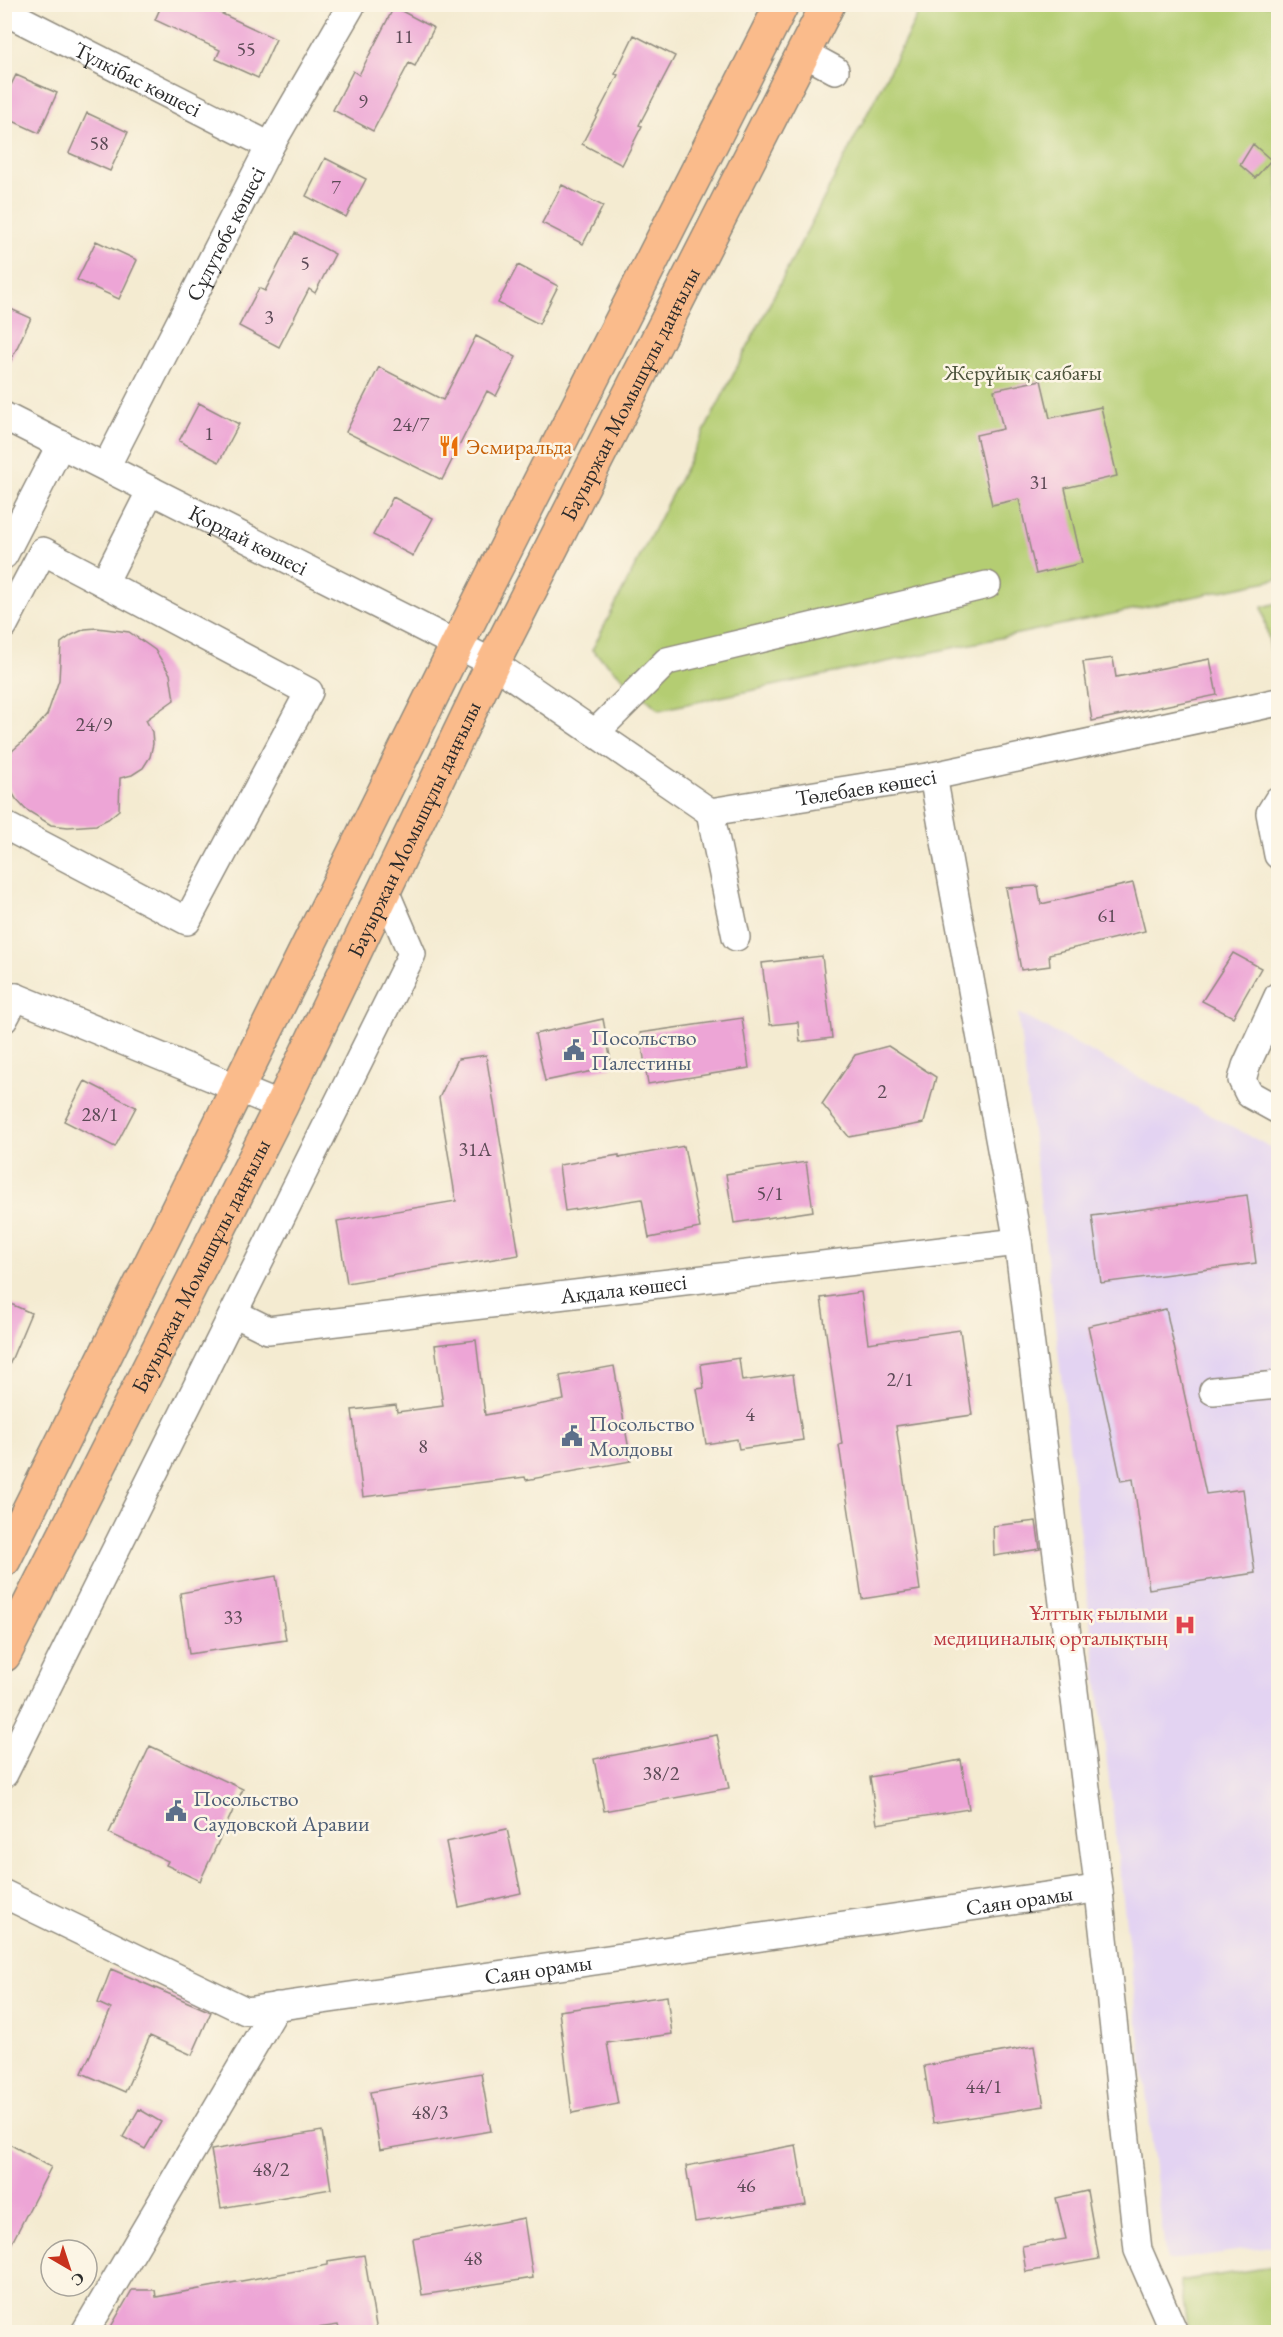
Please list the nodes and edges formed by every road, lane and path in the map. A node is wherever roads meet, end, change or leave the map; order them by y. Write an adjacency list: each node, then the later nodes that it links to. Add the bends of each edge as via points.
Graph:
1 (352, 4): 7 (street, Сұлутөбе көшесі)
2 (782, 4): 17 (main road, Бауыржан Момышұлы даңғылы)
3 (828, 4): 5 (main road, Бауыржан Момышұлы даңғылы)
4 (4, 11): 7 (street, Түлкібас көшесі)
5 (804, 53): 6 (street); 18 (main road, Бауыржан Момышұлы даңғылы)
6 (835, 70)
7 (270, 146): 10 (street, Сұлутөбе көшесі)
8 (4, 416): 9 (street, Қордай көшесі)
9 (61, 444): 10 (street, Қордай көшесі); 12 (street)
10 (106, 467): 11 (street, Қордай көшесі)
11 (152, 490): 14 (street); 17 (street, Қордай көшесі)
12 (13, 518): 13 (street)
13 (4, 555)
14 (104, 583): 16 (street, via 43,551); 24 (street, via 309,692 187,921)
15 (987, 585): 20 (street, via 667,661)
16 (4, 625)
17 (457, 645): 18 (street, Қордай көшесі); 30 (main road, Бауыржан Момышұлы даңғылы)
18 (493, 663): 20 (street); 26 (main road, Бауыржан Момышұлы даңғылы)
19 (1278, 702): 21 (street, Төлебаев көшесі)
20 (595, 733): 23 (street)
21 (933, 776): 23 (street, Төлебаев көшесі); 33 (street)
22 (1278, 800): 25 (street, via 1270,813)
23 (710, 812): 27 (street)
24 (4, 825)
25 (1278, 855)
26 (385, 891): 31 (main road, Бауыржан Момышұлы даңғылы); 34 (street, via 412,954)
27 (736, 937)
28 (1278, 996): 32 (street, via 1242,1080 1249,1094)
29 (8, 1004): 30 (street)
30 (238, 1088): 31 (street); 37 (main road, Бауыржан Момышұлы даңғылы)
31 (281, 1106): 38 (main road, Бауыржан Момышұлы даңғылы)
32 (1278, 1110)
33 (1018, 1242): 34 (street, Ақдала көшесі, via 268,1330); 40 (street)
34 (234, 1312): 39 (street)
35 (1278, 1385): 36 (street)
36 (1213, 1391)
37 (4, 1560)
38 (4, 1655)
39 (4, 1774)
40 (1097, 1891): 42 (street, Саян орамы); 44 (street, via 1138,2250)
41 (4, 1894): 42 (street, Саян орамы, via 246,2010)
42 (277, 2006): 43 (street)
43 (85, 2332)
44 (1174, 2332)

